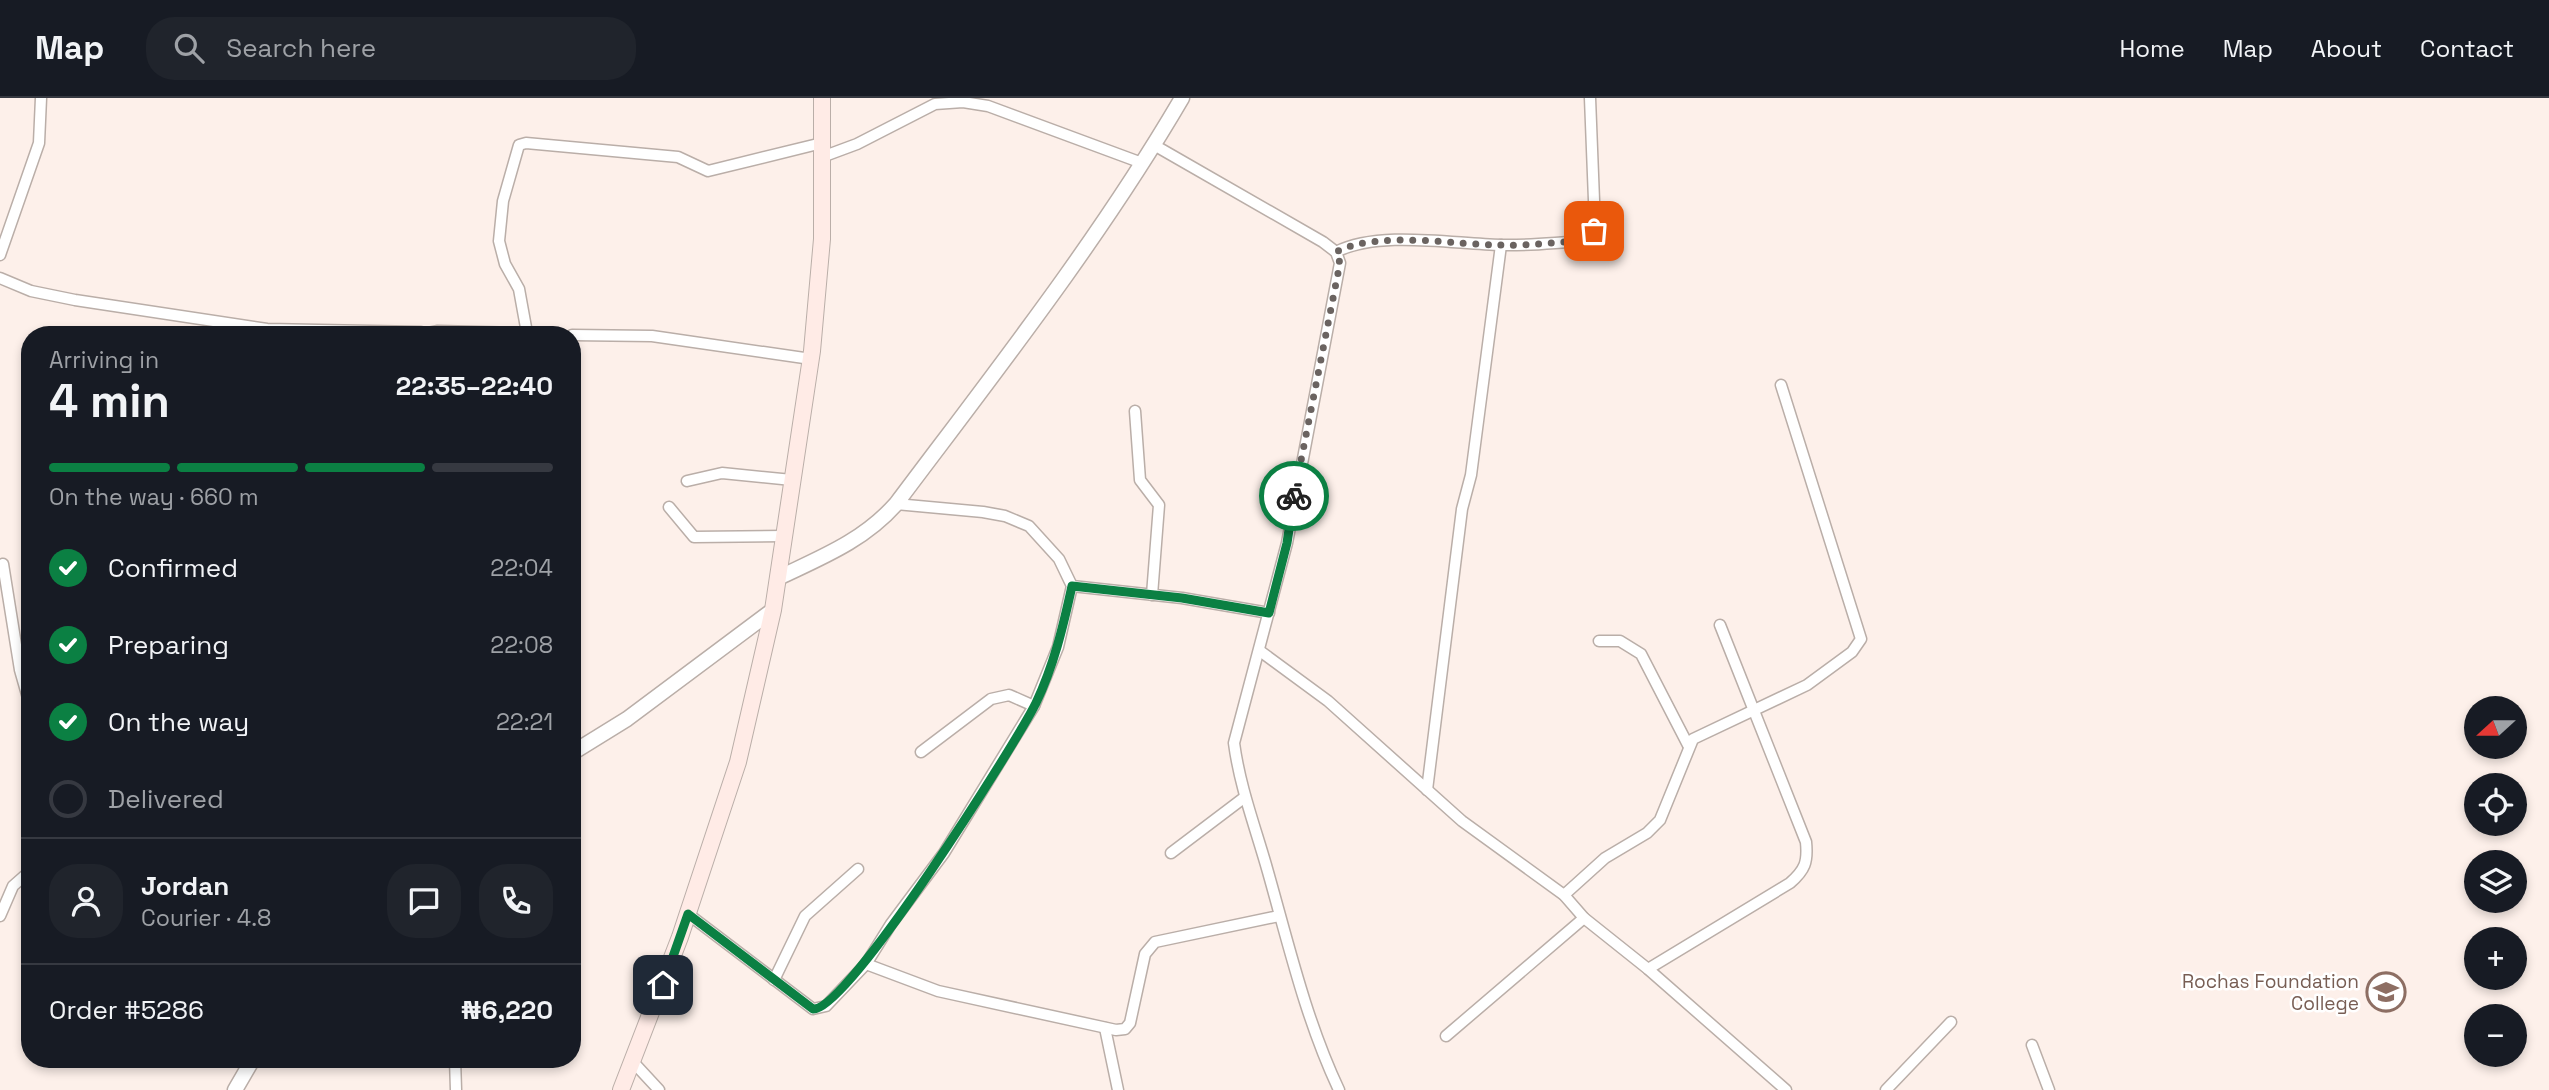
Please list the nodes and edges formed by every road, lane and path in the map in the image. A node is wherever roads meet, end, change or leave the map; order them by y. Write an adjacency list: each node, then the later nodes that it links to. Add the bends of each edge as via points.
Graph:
1 (41, 98): 10 (street, via 41,132)
2 (822, 98): 6 (main road)
3 (1182, 98): 5 (street)
4 (1590, 98): 8 (street, via 1592,236)
5 (1154, 145): 7 (street); 9 (street)
6 (822, 150): 7 (street, via 857,144 935,104 963,102 988,106); 13 (street, via 708,172 678,157 519,145 503,201 499,241 519,289); 15 (main road, via 822,239)
7 (1142, 163): 20 (street, via 1012,351)
8 (1502, 245): 9 (street, via 1384,242 1349,245); 38 (street, via 1471,475 1462,509)
9 (1336, 252): 28 (street, via 1340,263 1287,543)
10 (0, 255)
11 (0, 278): 12 (street, via 31,291 75,300)
12 (247, 326)
13 (526, 326)
14 (581, 334): 15 (street, via 652,336)
15 (811, 359): 18 (main road)
16 (1781, 384): 34 (street, via 1861,639 1852,652 1807,685)
17 (1135, 411): 26 (street, via 1140,480 1158,505)
18 (792, 480): 19 (street, via 722,473); 22 (main road)
19 (687, 481)
20 (896, 504): 24 (street, via 877,525 845,547); 25 (street, via 983,512 1029,526 1059,559)
21 (669, 507): 22 (street, via 694,537)
22 (785, 536): 24 (main road)
23 (3, 564): 32 (street)
24 (778, 578): 27 (main road)
25 (1072, 586): 26 (street); 33 (street, via 1058,647)
26 (1152, 595): 28 (street)
27 (773, 610): 36 (street, via 627,719); 44 (main road, via 738,762)
28 (1269, 613): 31 (street)
29 (1720, 625): 34 (street)
30 (1599, 641): 35 (street, via 1619,640 1641,654)
31 (1260, 651): 38 (street, via 1328,701); 39 (street, via 1234,744)
32 (21, 674)
33 (1034, 706): 37 (street, via 1009,695 991,699); 48 (street, via 944,853)
34 (1753, 710): 35 (street, via 1697,736); 49 (street, via 1806,842 1808,860 1790,883)
35 (1688, 745): 43 (street, via 1660,820 1605,858)
36 (581, 747)
37 (921, 752)
38 (1427, 790): 43 (street)
39 (1245, 797): 40 (street); 46 (street)
40 (1171, 853)
41 (858, 869): 50 (street, via 805,916)
42 (21, 879): 45 (street)
43 (1564, 895): 47 (street)
44 (688, 914): 50 (street); 55 (main road)
45 (0, 916)
46 (1279, 916): 52 (street, via 1155,942 1145,954 1130,1023 1125,1028); 63 (street, via 1322,1052)
47 (1584, 918): 49 (street); 53 (street)
48 (866, 964): 50 (street, via 820,1010); 52 (street, via 938,991)
49 (1648, 969): 64 (street)
50 (774, 980)
51 (1951, 1022): 65 (street)
52 (1105, 1028): 62 (street)
53 (1446, 1036)
54 (2032, 1045): 66 (street)
55 (634, 1063): 60 (main road); 61 (street)
56 (248, 1068): 58 (street)
57 (456, 1068): 59 (street)
58 (235, 1090)
59 (456, 1090)
60 (621, 1090)
61 (659, 1090)
62 (1118, 1090)
63 (1339, 1090)
64 (1786, 1090)
65 (1885, 1090)
66 (2049, 1090)

